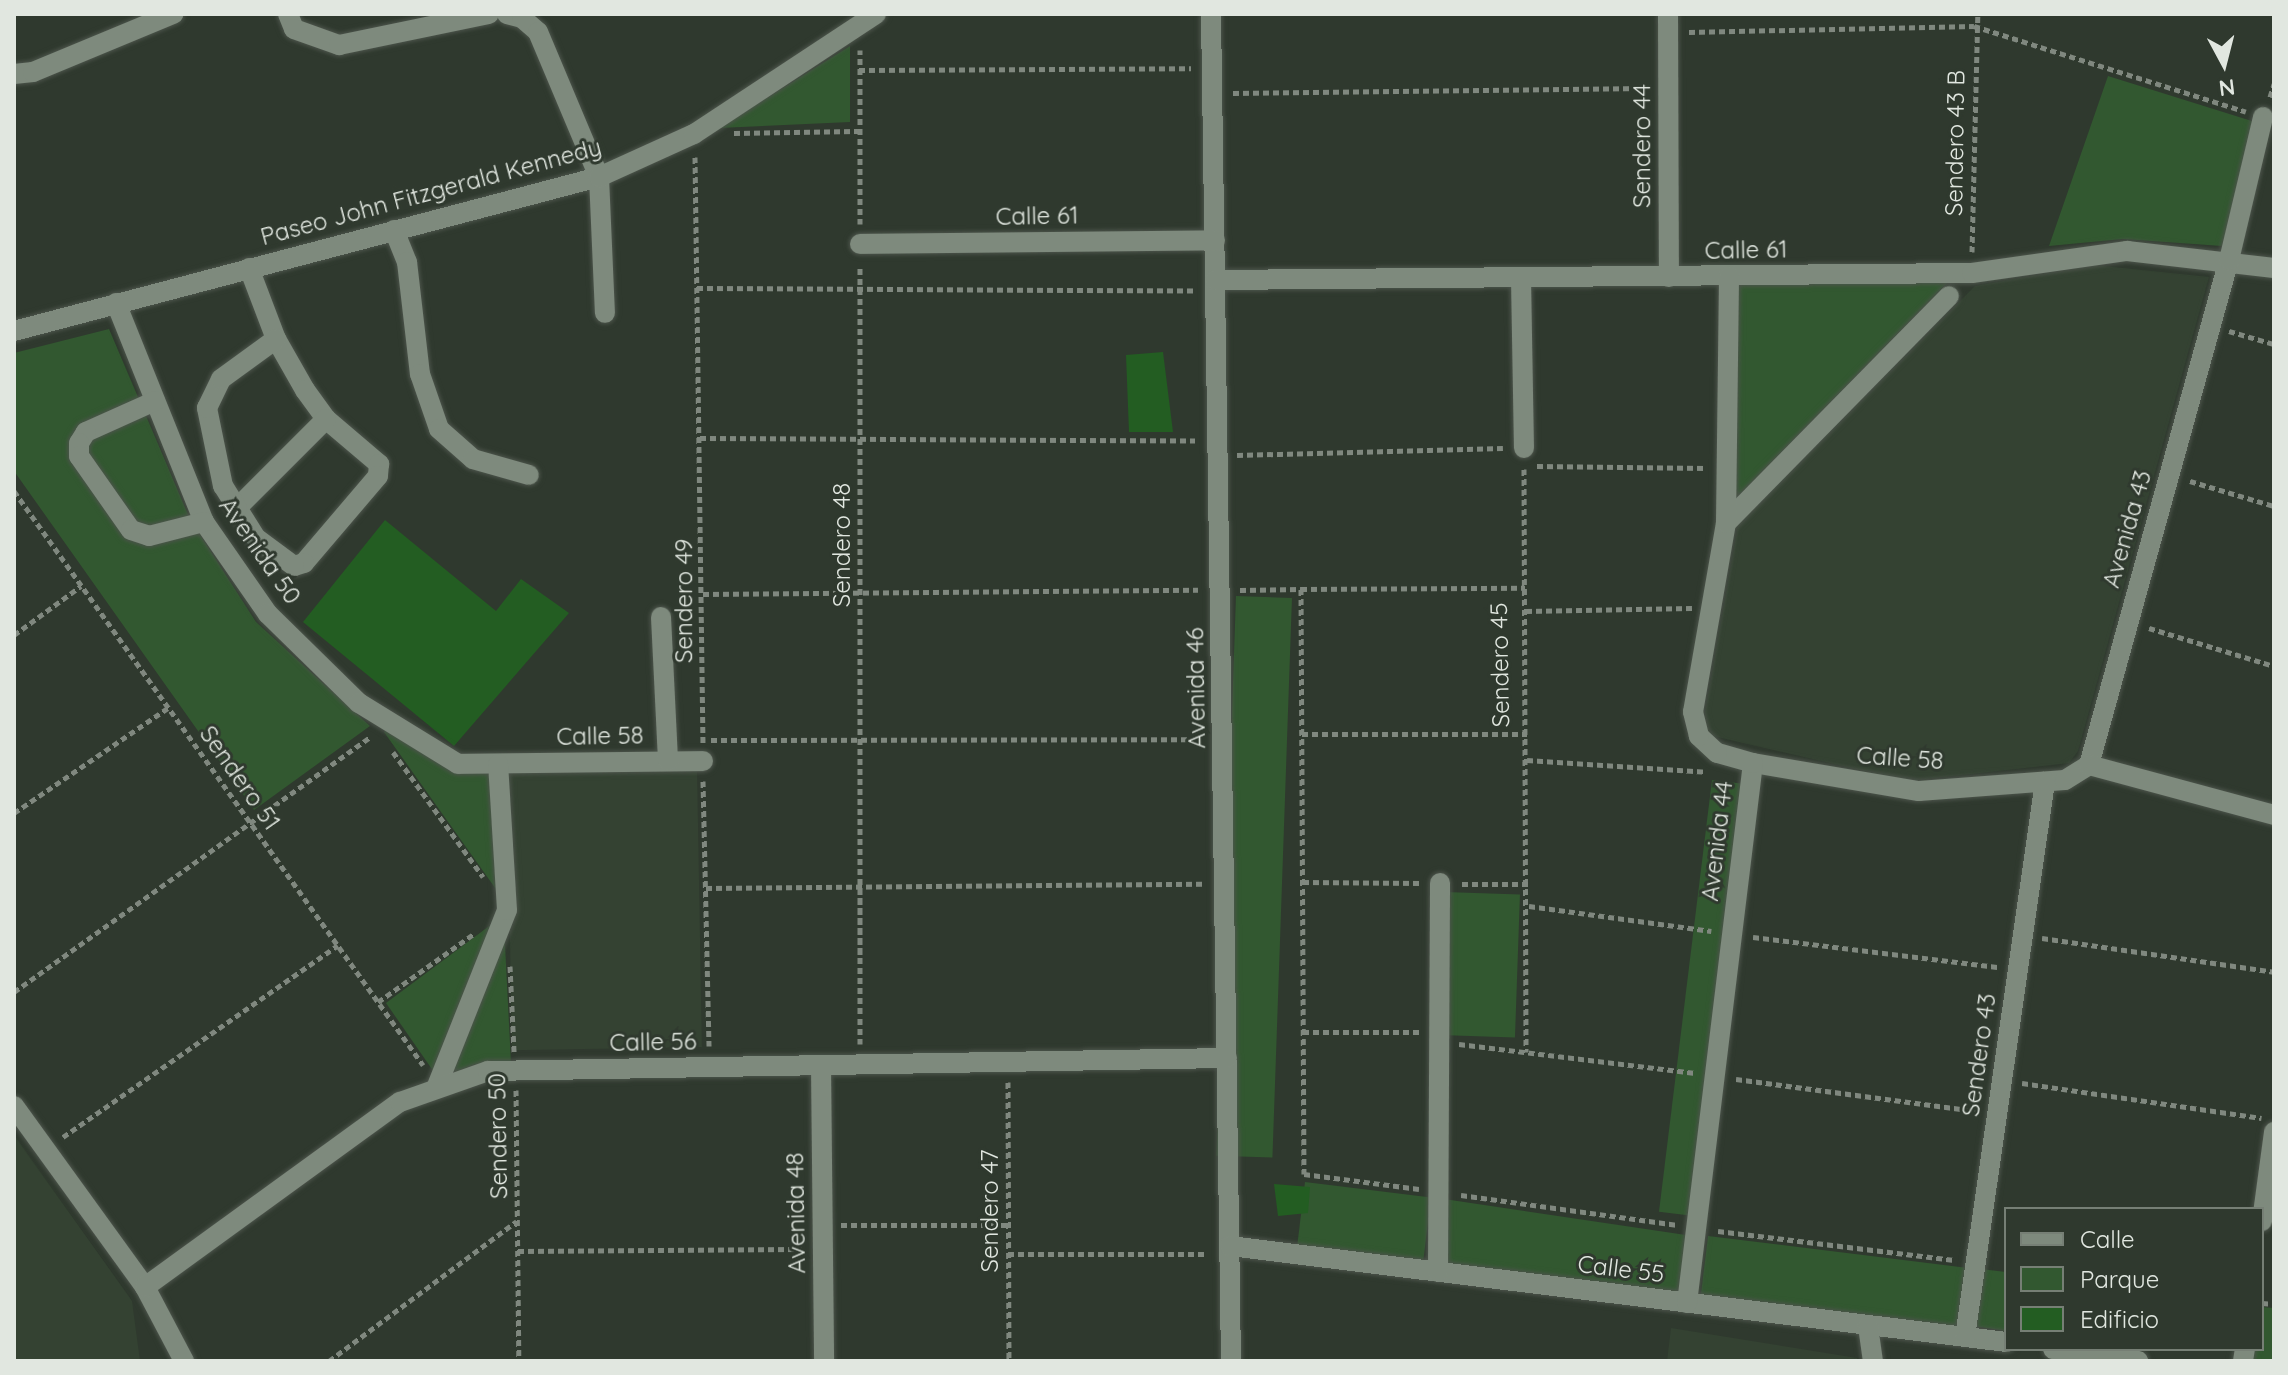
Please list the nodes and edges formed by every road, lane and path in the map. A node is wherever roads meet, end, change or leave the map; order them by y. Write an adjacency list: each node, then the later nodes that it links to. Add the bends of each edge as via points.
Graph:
1 (173, 14): 12 (street, via 33,72)
2 (288, 14): 3 (street, via 294,29 339,45)
3 (489, 14)
4 (507, 14): 18 (street, via 538,32)
5 (1211, 14): 10 (street, Avenida 46)
6 (1978, 14): 9 (path, Sendero 43 B)
7 (868, 19): 11 (path, Sendero 48); 17 (street, Paseo John Fitzgerald Kennedy)
8 (1668, 23): 9 (path); 13 (street, Sendero 44)
9 (1974, 26): 15 (path); 25 (path, Sendero 43 B)
10 (1212, 67): 11 (path); 14 (street, Avenida 46)
11 (859, 70): 16 (path, Sendero 48)
12 (14, 74)
13 (1668, 88): 14 (path); 27 (street, Sendero 44)
14 (1212, 94): 20 (street, Avenida 46)
15 (2263, 117): 22 (street)
16 (858, 131): 17 (path); 21 (path, Sendero 48)
17 (694, 134): 18 (street, Paseo John Fitzgerald Kennedy); 30 (path, Sendero 49)
18 (599, 177): 19 (street, Paseo John Fitzgerald Kennedy); 34 (street)
19 (394, 230): 23 (street, Paseo John Fitzgerald Kennedy); 46 (street, via 407,262 420,374 439,429 473,459)
20 (1215, 240): 21 (street, Calle 61); 29 (street, Avenida 46)
21 (860, 244): 31 (path, Sendero 48)
22 (2229, 260): 24 (street, Calle 61); 25 (street, Calle 61, via 2127,251); 35 (street, Avenida 43)
23 (249, 268): 33 (street, Paseo John Fitzgerald Kennedy); 37 (street)
24 (2274, 268)
25 (1972, 273): 26 (street, Calle 61)
26 (1729, 276): 27 (street, Calle 61); 45 (street, Avenida 44)
27 (1669, 277): 28 (street, Calle 61)
28 (1521, 278): 29 (street, Calle 61); 44 (street)
29 (1216, 285): 31 (path); 43 (street, Avenida 46)
30 (697, 288): 31 (path); 41 (path, Sendero 49)
31 (860, 289): 42 (path, Sendero 48)
32 (1949, 296): 52 (street)
33 (116, 303): 36 (street, Paseo John Fitzgerald Kennedy); 39 (street, Avenida 50)
34 (605, 313)
35 (2210, 326): 38 (path); 47 (street, Avenida 43)
36 (14, 331)
37 (276, 339): 40 (street); 50 (street, via 221,379 207,408 223,486)
38 (2274, 344)
39 (155, 401): 51 (street, Avenida 50); 51 (street, via 86,432 79,456 131,530 149,536)
40 (326, 419): 50 (street); 50 (street, via 379,464 378,476 304,563 294,566 278,557 256,538)
41 (700, 438): 42 (path); 58 (path, Sendero 49)
42 (860, 439): 43 (path); 57 (path, Sendero 48)
43 (1218, 448): 44 (path); 56 (street, Avenida 46)
44 (1524, 457): 45 (path); 54 (path, Sendero 45)
45 (1727, 468): 52 (street, Avenida 44)
46 (529, 475)
47 (2169, 475): 49 (path); 62 (street, Avenida 43)
48 (14, 491): 53 (path, Sendero 51)
49 (2274, 506)
50 (237, 508)
51 (204, 522): 66 (street, Avenida 50, via 268,614)
52 (1726, 523): 59 (street, Avenida 44)
53 (81, 586): 63 (path); 65 (path, Sendero 51)
54 (1525, 588): 55 (path); 60 (path, Sendero 45)
55 (1301, 589): 56 (path); 67 (path)
56 (1220, 590): 57 (path); 70 (street, Avenida 46)
57 (860, 592): 58 (path); 69 (path, Sendero 48)
58 (703, 594): 71 (path, Sendero 49)
59 (1712, 607): 60 (path); 76 (street, Avenida 44, via 1693,712 1699,736 1717,753)
60 (1526, 611): 68 (path, Sendero 45)
61 (661, 617): 73 (street)
62 (2128, 622): 64 (path); 75 (street, Avenida 43)
63 (14, 635)
64 (2274, 666)
65 (168, 708): 78 (path); 80 (path, Sendero 51)
66 (384, 726): 74 (street, Avenida 50, via 458,764); 80 (path); 86 (path)
67 (1302, 734): 68 (path); 95 (path)
68 (1527, 734): 72 (path, Sendero 45)
69 (860, 739): 70 (path); 71 (path); 83 (path, Sendero 48)
70 (1222, 739): 82 (street, Avenida 46)
71 (703, 750): 73 (street, Calle 58); 84 (path, Sendero 49)
72 (1527, 760): 76 (path); 85 (path, Sendero 45)
73 (668, 761): 74 (street, Calle 58)
74 (498, 764): 86 (street)
75 (2089, 765): 77 (street, via 2065,780); 79 (street)
76 (1752, 769): 77 (street, Calle 58, via 1919,791); 87 (street, Avenida 44)
77 (2045, 782): 88 (street, Sendero 43)
78 (14, 813)
79 (2274, 815)
80 (251, 824): 89 (path, Sendero 51); 93 (path)
81 (1440, 883): 96 (street)
82 (1224, 884): 83 (path); 98 (street, Avenida 46)
83 (860, 887): 84 (path); 101 (path, Sendero 48)
84 (706, 888): 102 (path, Sendero 49)
85 (1529, 906): 87 (path); 97 (path, Sendero 45)
86 (507, 910): 94 (path); 106 (street)
87 (1732, 934): 91 (path); 104 (street, Avenida 44)
88 (2022, 935): 91 (street, Sendero 43); 92 (path)
89 (338, 945): 94 (path, Sendero 51); 111 (path)
90 (509, 954): 103 (path, Sendero 50)
91 (2018, 970): 105 (street, Sendero 43)
92 (2274, 972)
93 (14, 992)
94 (378, 1002): 106 (path, Sendero 51)
95 (1303, 1032): 96 (path); 112 (path, via 1304,1174)
96 (1440, 1036): 97 (path); 112 (street)
97 (1526, 1052): 104 (path)
98 (1227, 1058): 99 (street, Calle 56); 119 (street, Avenida 46)
99 (1008, 1062): 101 (street, Calle 56); 116 (path, Sendero 47)
100 (821, 1065): 101 (street, Calle 56); 102 (street, Calle 56); 115 (street, Avenida 48)
101 (860, 1065)
102 (709, 1067): 103 (street, Calle 56)
103 (515, 1071): 106 (street, Calle 56, via 488,1071); 114 (path, Sendero 50)
104 (1715, 1076): 108 (path); 117 (street, Avenida 44)
105 (2002, 1080): 108 (street, Sendero 43); 109 (path)
106 (437, 1086): 124 (street, Calle 56, via 400,1102)
107 (14, 1106): 111 (street)
108 (1997, 1114): 122 (street, Sendero 43)
109 (2274, 1119)
110 (2274, 1132): 113 (street)
111 (45, 1149): 124 (street)
112 (1438, 1192): 117 (path); 123 (street)
113 (2264, 1207)
114 (517, 1221): 120 (path, Sendero 50); 131 (path)
115 (822, 1225): 116 (path); 118 (street, Avenida 48)
116 (1008, 1225): 121 (path, Sendero 47)
117 (1696, 1228): 122 (path); 125 (street, Avenida 44)
118 (823, 1249): 120 (path); 133 (street, Avenida 48)
119 (1230, 1250): 121 (path); 123 (street, Calle 55); 135 (street, Avenida 46)
120 (518, 1251): 132 (path, Sendero 50)
121 (1008, 1254): 134 (path, Sendero 47)
122 (1976, 1262): 127 (street, Sendero 43)
123 (1438, 1272): 125 (street, Calle 55)
124 (145, 1287): 130 (street)
125 (1687, 1303): 126 (street, Calle 55)
126 (1868, 1326): 127 (street, Calle 55); 136 (street)
127 (1965, 1337): 128 (street, Calle 55)
128 (2004, 1342)
129 (2067, 1351): 137 (street)
130 (184, 1361)
131 (329, 1361)
132 (519, 1361)
133 (824, 1361)
134 (1009, 1361)
135 (1231, 1361)
136 (1873, 1361)
137 (2138, 1361)

